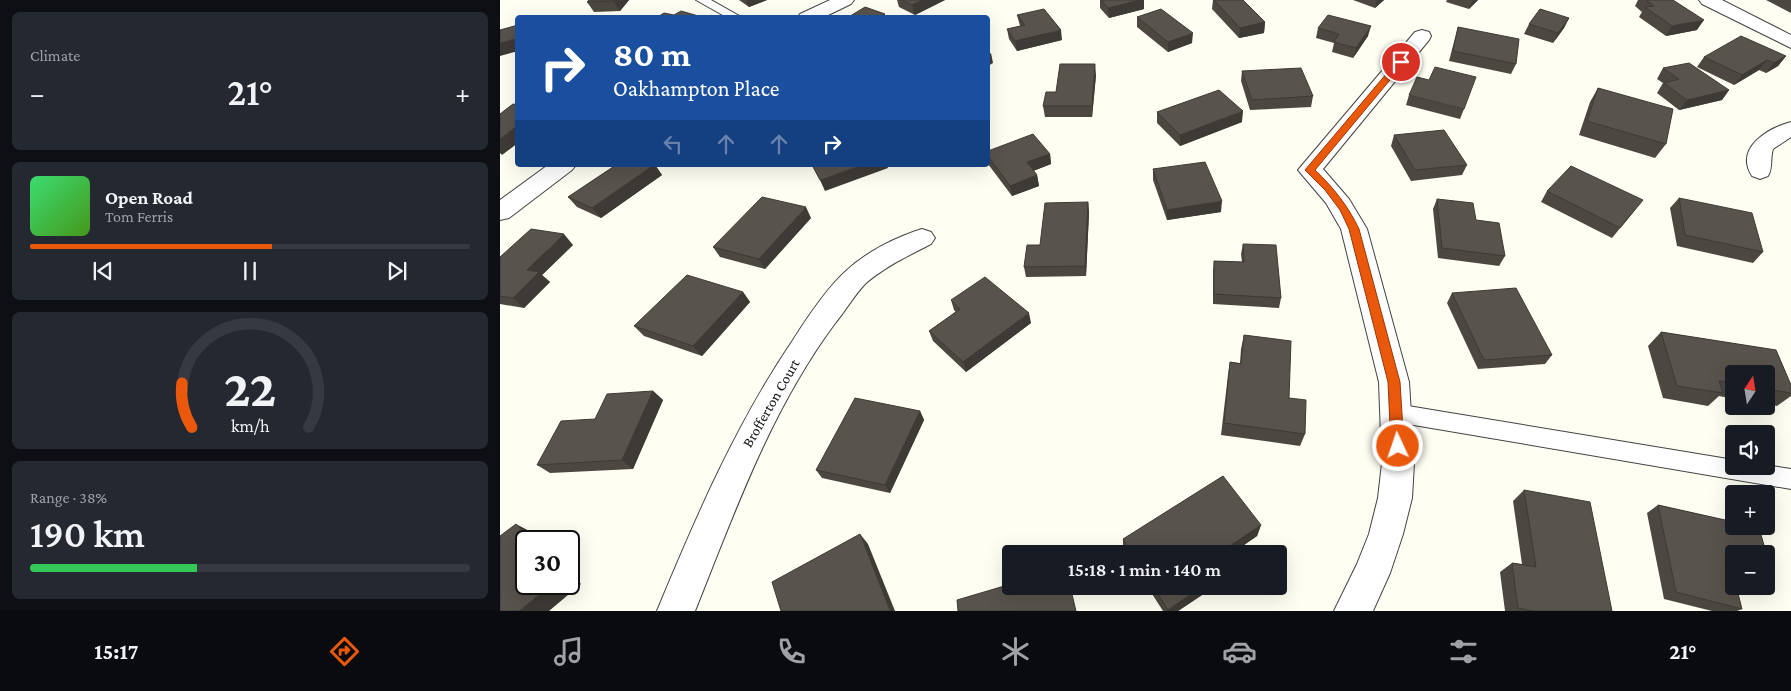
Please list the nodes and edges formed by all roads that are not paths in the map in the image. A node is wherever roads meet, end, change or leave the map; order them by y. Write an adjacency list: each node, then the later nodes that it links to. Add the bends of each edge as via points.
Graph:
1 (702, 0): 4 (lane)
2 (844, 0): 5 (street)
3 (1708, 0): 7 (street)
4 (732, 15)
5 (812, 15)
6 (1422, 36): 13 (street, via 1310,170 1329,188 1354,229 1394,382)
7 (1791, 42)
8 (1791, 129): 10 (street, via 1763,145 1757,156)
9 (561, 167): 11 (street)
10 (1760, 171)
11 (500, 212)
12 (922, 238): 15 (street, Brofferton Court, via 879,259 855,278 816,328 777,388 740,458)
13 (1396, 413): 14 (lane); 16 (street, via 1398,463 1395,498 1372,573)
14 (1791, 478)
15 (676, 611)
16 (1353, 611)

